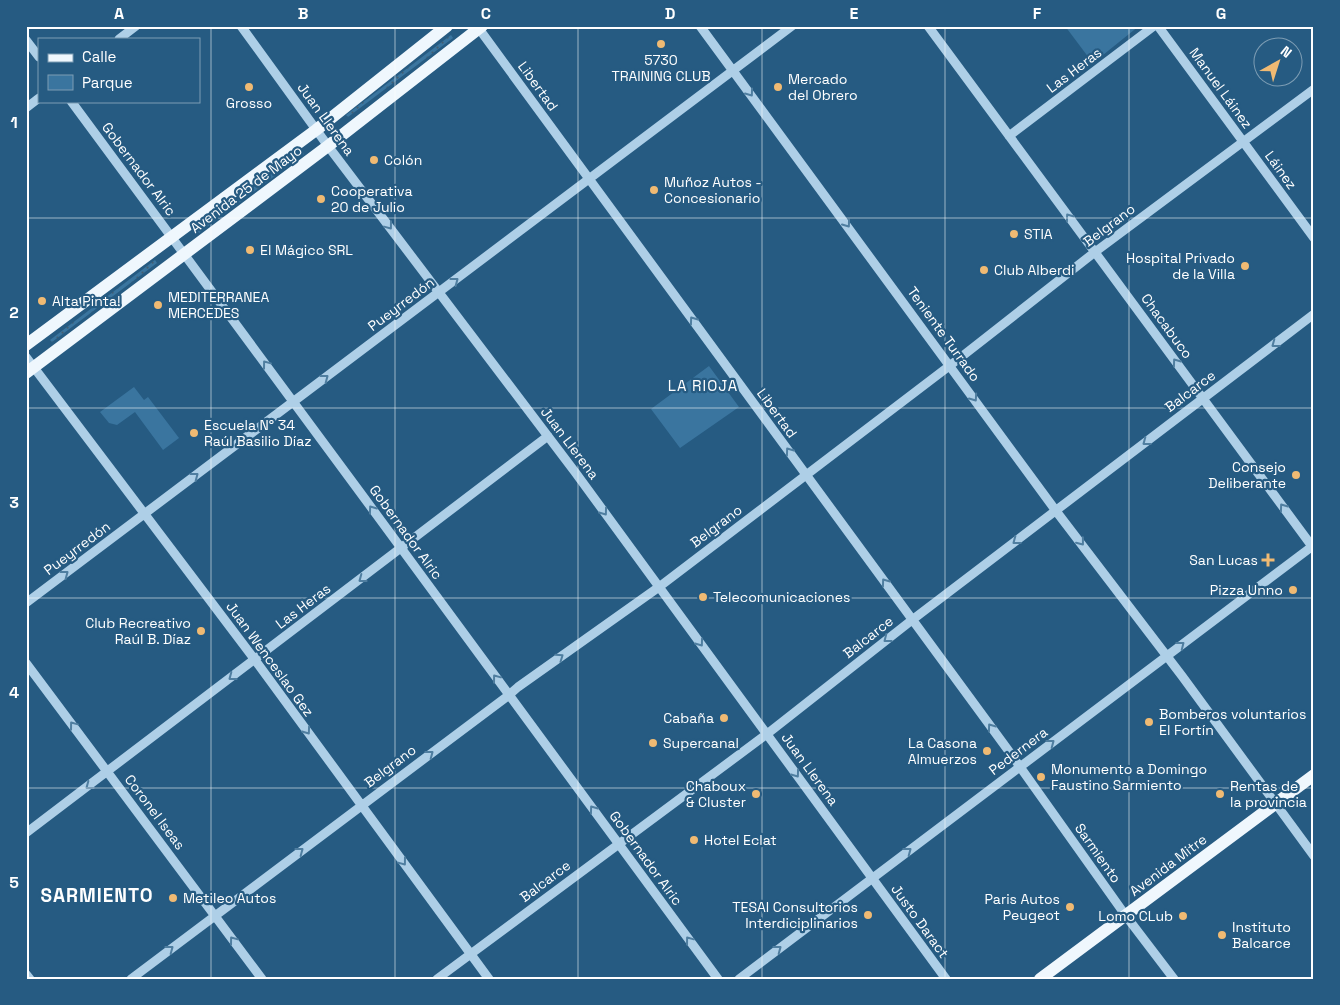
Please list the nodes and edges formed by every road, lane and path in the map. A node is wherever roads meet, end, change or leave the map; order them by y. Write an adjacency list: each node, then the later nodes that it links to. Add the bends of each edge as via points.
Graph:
1 (136, 26): 9 (street)
2 (241, 26): 17 (street, Juan Llerena)
3 (447, 26): 17 (main road, Avenida 25 de Mayo)
4 (700, 26): 12 (street, Teniente Turrado)
5 (792, 26): 12 (street, Pueyrredón)
6 (928, 26): 18 (street, Chacabuco)
7 (1156, 26): 18 (street, Las Heras); 19 (street, Manuel Láinez)
8 (479, 27): 20 (main road, Avenida 25 de Mayo); 21 (street, Libertad)
9 (120, 38)
10 (26, 40): 11 (street)
11 (38, 56)
12 (734, 70): 21 (street, Pueyrredón); 29 (street, Teniente Turrado, one-way to 29)
13 (1314, 89): 19 (street, Belgrano)
14 (38, 99): 16 (street)
15 (72, 102): 22 (street, Gobernador Alric)
16 (26, 108)
17 (316, 130): 20 (street, Juan Llerena); 22 (main road, Avenida 25 de Mayo)
18 (1010, 136): 24 (street, Chacabuco, one-way to 18)
19 (1243, 142): 23 (street, Láinez); 24 (street, Belgrano)
20 (328, 146): 25 (main road, Avenida 25 de Mayo); 26 (street, Juan Llerena, one-way to 26)
21 (590, 180): 26 (street, Pueyrredón, one-way to 21); 34 (street, Libertad, one-way to 21)
22 (172, 236): 25 (street, Gobernador Alric); 28 (main road, Avenida 25 de Mayo)
23 (1314, 238)
24 (1095, 252): 29 (street, Belgrano); 31 (street, Chacabuco, one-way to 24)
25 (183, 254): 30 (main road, Avenida 25 de Mayo); 32 (street, Gobernador Alric, one-way to 25)
26 (439, 292): 32 (street, Pueyrredón, one-way to 26); 33 (street, Juan Llerena)
27 (1314, 314): 31 (street, Balcarce, one-way to 31)
28 (26, 345)
29 (950, 364): 34 (street, Belgrano); 35 (street, Teniente Turrado, one-way to 35)
30 (29, 366): 36 (street, Juan Wenceslao Gez)
31 (1203, 398): 35 (street, Balcarce, one-way to 35); 37 (street, Chacabuco, one-way to 31)
32 (294, 401): 36 (street, Pueyrredón, one-way to 32); 38 (street, Gobernador Alric, one-way to 32)
33 (548, 436): 38 (street, Las Heras); 39 (street, Juan Llerena, one-way to 39)
34 (806, 474): 39 (street, Belgrano); 41 (street, Libertad, one-way to 34)
35 (1056, 510): 41 (street, Balcarce, one-way to 41); 42 (street, Teniente Turrado, one-way to 42)
36 (144, 514): 40 (street, Pueyrredón, one-way to 36); 43 (street, Juan Wenceslao Gez)
37 (1313, 546): 42 (street, Pedernera, one-way to 37)
38 (400, 549): 43 (street, Las Heras, one-way to 43); 45 (street, Gobernador Alric, one-way to 38)
39 (659, 587): 45 (street, Belgrano, one-way to 39); 46 (street, Juan Llerena, one-way to 46)
40 (26, 604)
41 (912, 620): 46 (street, Balcarce, one-way to 46); 47 (street, Libertad, one-way to 41)
42 (1167, 657): 47 (street, Pedernera, one-way to 42); 50 (street, Teniente Turrado)
43 (255, 660): 48 (street, Las Heras, one-way to 48); 51 (street, Juan Wenceslao Gez, one-way to 51)
44 (26, 663): 48 (street, Coronel Iseas, one-way to 44)
45 (509, 695): 51 (street, Belgrano, one-way to 45); 53 (street, Gobernador Alric, one-way to 45)
46 (767, 734): 53 (street, Balcarce); 55 (street, Juan Llerena, one-way to 55)
47 (1020, 767): 55 (street, Pedernera, one-way to 47); 57 (street, Sarmiento)
48 (108, 772): 52 (street, Las Heras, one-way to 52); 56 (street, Coronel Iseas)
49 (1314, 775): 50 (main road, Avenida Mitre)
50 (1275, 805): 54 (street, Teniente Turrado); 57 (main road, Avenida Mitre)
51 (360, 806): 56 (street, Belgrano, one-way to 51); 58 (street, Juan Wenceslao Gez, one-way to 58)
52 (26, 833)
53 (618, 844): 58 (street, Balcarce); 65 (street, Gobernador Alric, one-way to 53)
54 (1314, 856)
55 (872, 878): 66 (street, Pedernera, one-way to 55); 67 (street, Justo Daract)
56 (215, 916): 61 (street, Belgrano, one-way to 56); 62 (street, Coronel Iseas, one-way to 56)
57 (1126, 916): 68 (main road, Avenida Mitre); 69 (street, Sarmiento)
58 (471, 954): 63 (street, Balcarce); 64 (street, Juan Wenceslao Gez)
59 (26, 974): 60 (street)
60 (30, 979)
61 (132, 979)
62 (262, 979)
63 (438, 979)
64 (489, 979)
65 (718, 979)
66 (739, 979)
67 (946, 979)
68 (1040, 979)
69 (1174, 979)

